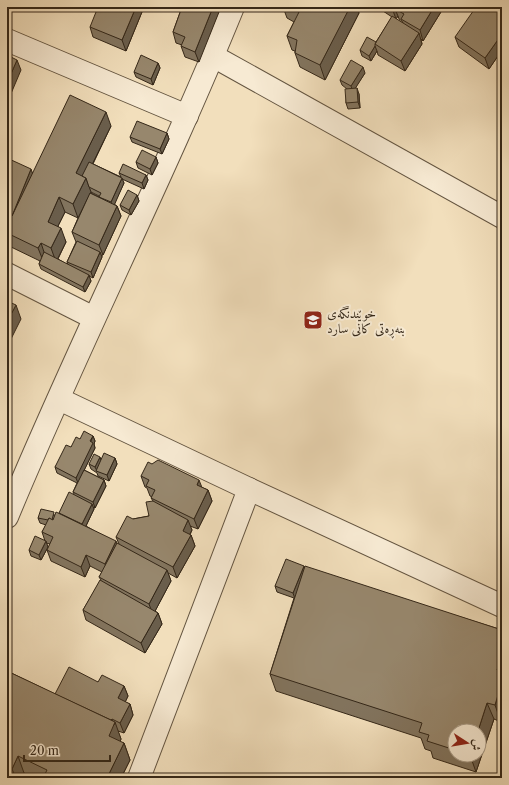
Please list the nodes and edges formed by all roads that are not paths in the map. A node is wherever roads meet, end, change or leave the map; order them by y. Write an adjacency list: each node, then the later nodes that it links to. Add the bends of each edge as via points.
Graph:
1 (232, 7): 3 (street)
2 (7, 40): 4 (street)
3 (213, 56): 4 (street); 5 (street)
4 (187, 116): 7 (street)
5 (502, 217)
6 (7, 274): 7 (street)
7 (94, 318): 8 (street)
8 (59, 399): 9 (street); 10 (street)
9 (249, 489): 11 (street); 12 (street)
10 (9, 504)
11 (502, 606)
12 (139, 778)

